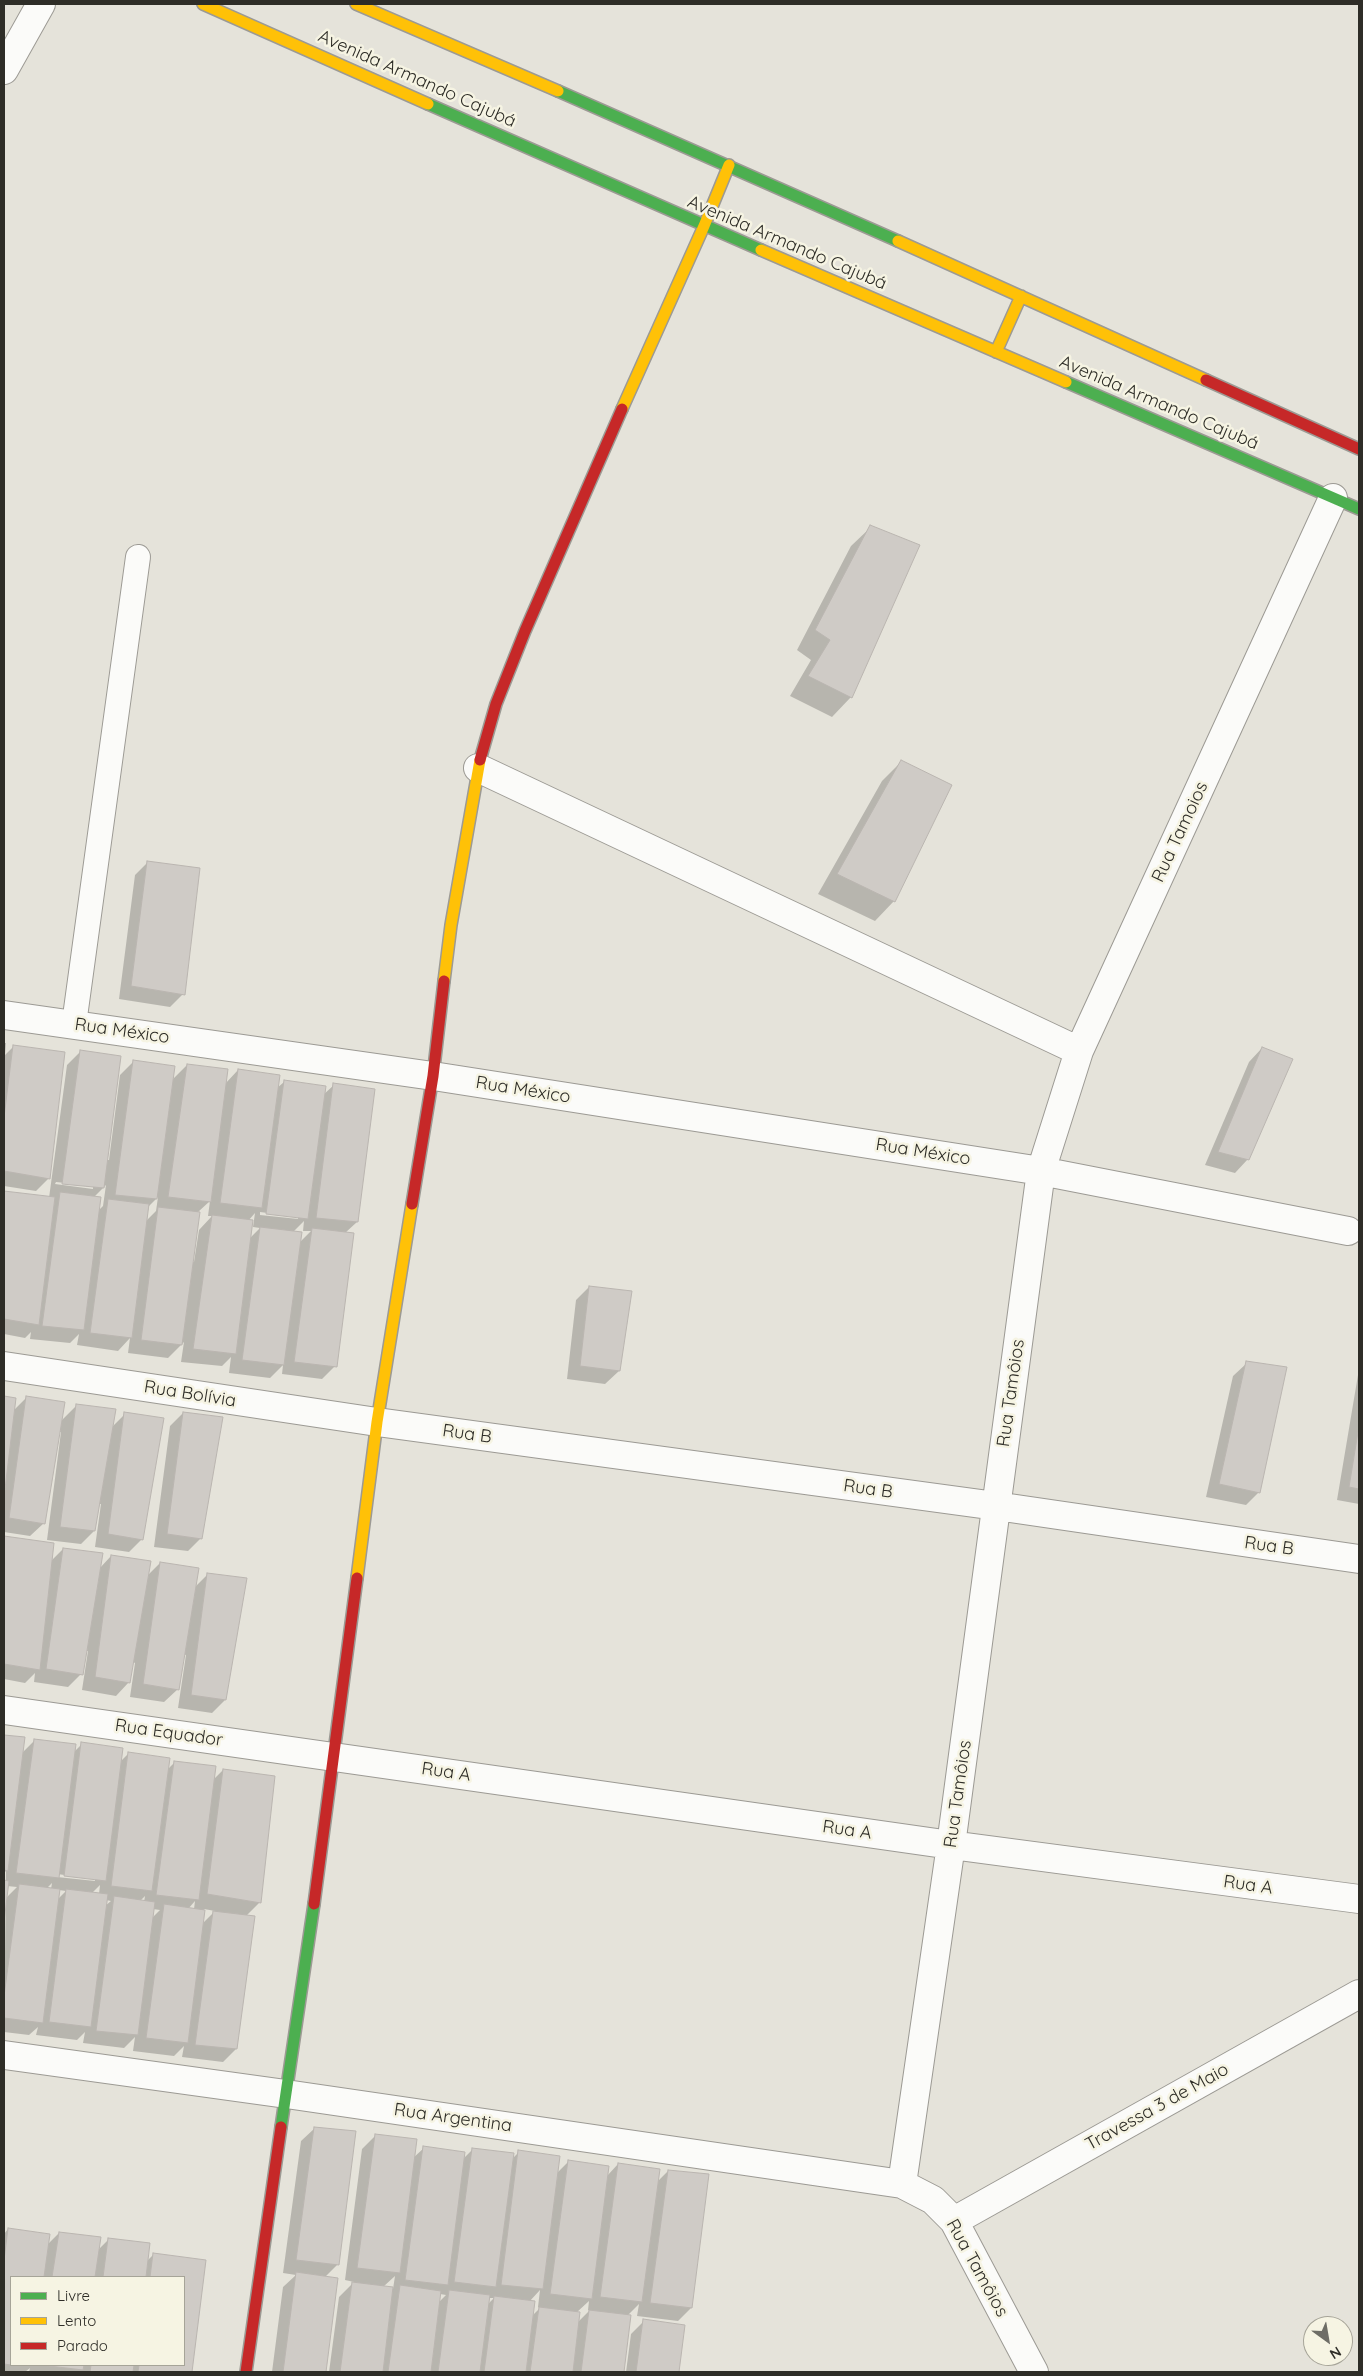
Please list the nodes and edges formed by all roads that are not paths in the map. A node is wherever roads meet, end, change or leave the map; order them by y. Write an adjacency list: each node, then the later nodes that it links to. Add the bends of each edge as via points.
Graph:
1 (41, 4): 4 (street)
2 (203, 4): 6 (main road, Avenida Armando Cajubá)
3 (356, 4): 5 (main road)
4 (4, 70)
5 (729, 165): 6 (main road); 7 (main road)
6 (704, 226): 8 (main road, Avenida Armando Cajubá); 13 (main road, via 525,632 496,704)
7 (1021, 296): 8 (main road); 9 (main road)
8 (996, 352): 10 (main road, Avenida Armando Cajubá)
9 (1359, 449)
10 (1333, 498): 11 (main road, Avenida Armando Cajubá); 16 (street, Rua Tamoios)
11 (1359, 509)
12 (138, 556): 15 (lane)
13 (478, 768): 16 (street); 17 (main road, via 450,925)
14 (4, 1015): 15 (street, Rua México)
15 (74, 1024): 17 (street, Rua México)
16 (1079, 1051): 18 (street, Rua Tamoios)
17 (433, 1076): 18 (street, Rua México); 21 (main road)
18 (1041, 1171): 19 (street, Rua México); 22 (street, Rua Tamôios)
19 (1348, 1231)
20 (4, 1366): 21 (street, Rua Bolívia)
21 (377, 1422): 22 (street, Rua B); 25 (main road)
22 (996, 1506): 23 (street, Rua B); 26 (street, Rua Tamôios)
23 (1359, 1559)
24 (4, 1710): 25 (street, Rua Equador)
25 (335, 1756): 26 (street, Rua A); 30 (main road)
26 (951, 1845): 27 (street, Rua A); 31 (street, Rua Tamôios)
27 (1359, 1899)
28 (1359, 1994): 32 (street, Travessa 3 de Maio)
29 (4, 2055): 30 (street, Rua Argentina)
30 (286, 2094): 31 (street, Rua Argentina); 33 (main road)
31 (902, 2184): 32 (street, Rua Tamôios, via 933,2200)
32 (954, 2221): 34 (street, Rua Tamôios)
33 (246, 2372)
34 (1034, 2372)

